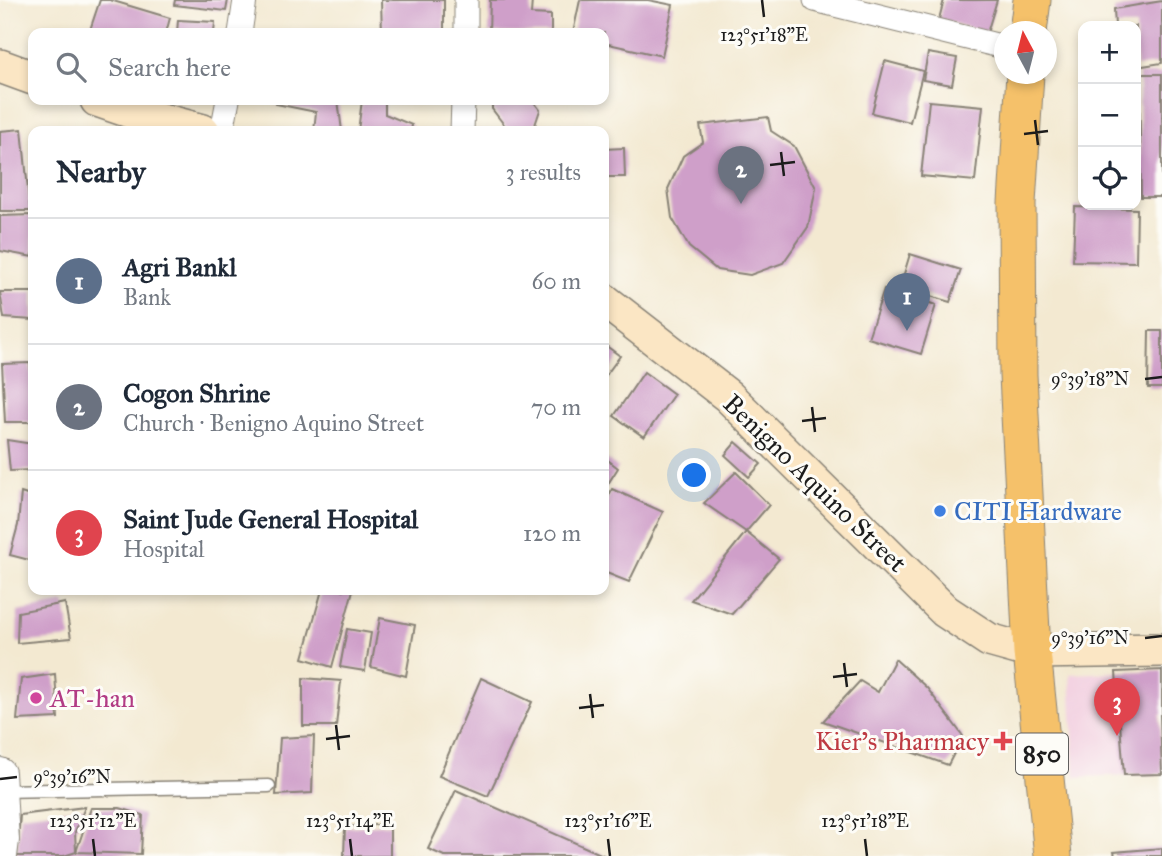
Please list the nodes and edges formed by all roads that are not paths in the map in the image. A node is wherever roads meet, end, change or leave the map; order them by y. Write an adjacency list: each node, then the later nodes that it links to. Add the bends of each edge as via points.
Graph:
1 (245, 0): 6 (street)
2 (466, 0): 7 (street)
3 (815, 0): 8 (street)
4 (1032, 0): 5 (main road)
5 (1029, 21)
6 (241, 28)
7 (466, 28)
8 (994, 45)
9 (0, 66): 10 (main road)
10 (28, 76)
11 (1024, 84): 20 (main road, 850, via 1017,203 1018,375)
12 (112, 105): 15 (main road)
13 (227, 105): 16 (street)
14 (463, 105): 17 (street)
15 (184, 126)
16 (223, 126)
17 (462, 126)
18 (609, 304): 20 (main road, Benigno Aquino Street, via 728,396 945,611 989,640)
19 (1162, 650): 20 (main road, Benigno Aquino Street)
20 (1032, 652): 25 (main road, 850)
21 (0, 773): 23 (street)
22 (269, 786): 23 (lane)
23 (1, 791): 24 (street)
24 (2, 856)
25 (1053, 856)

